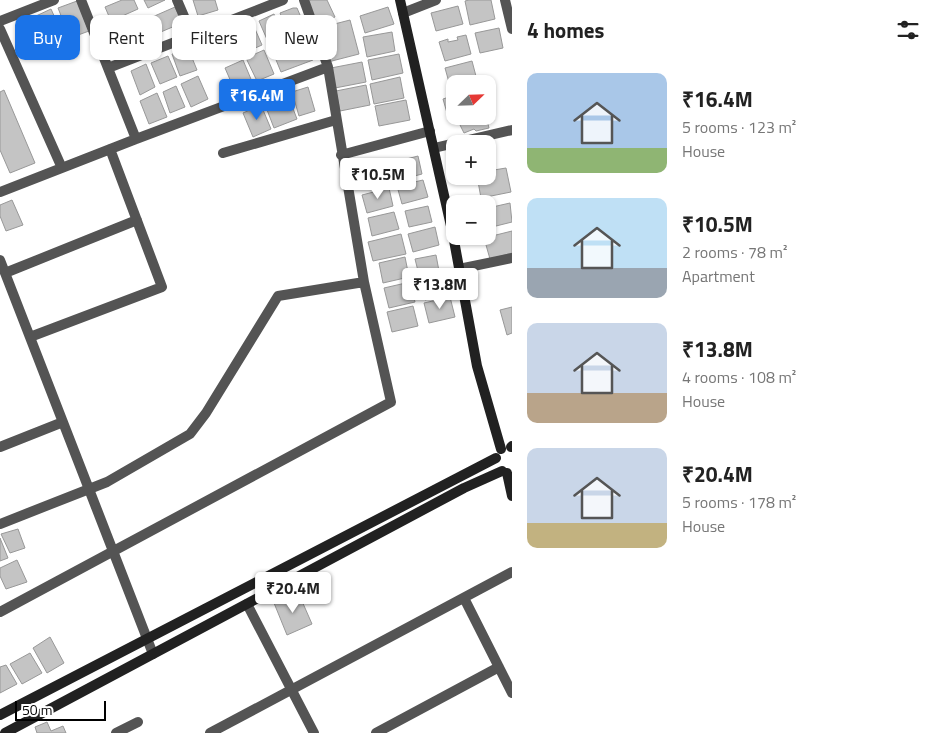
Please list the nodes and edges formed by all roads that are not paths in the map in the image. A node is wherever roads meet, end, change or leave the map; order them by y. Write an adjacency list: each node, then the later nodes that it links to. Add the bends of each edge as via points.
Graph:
1 (54, 0): 12 (street)
2 (81, 0): 17 (street)
3 (177, 0): 10 (street)
4 (283, 0): 11 (street)
5 (304, 0): 16 (street)
6 (400, 0): 9 (main road)
7 (436, 0): 9 (street)
8 (505, 0): 14 (street)
9 (403, 13): 20 (main road)
10 (183, 15)
11 (245, 15)
12 (0, 21)
13 (0, 29): 26 (street)
14 (512, 29)
15 (172, 44): 17 (street)
16 (328, 67): 18 (street); 21 (street)
17 (108, 68): 21 (street)
18 (336, 120): 24 (street); 25 (street)
19 (512, 130): 22 (street)
20 (430, 131): 22 (main road); 25 (street)
21 (136, 139): 23 (street)
22 (434, 148): 31 (main road)
23 (110, 149): 26 (street); 28 (street)
24 (223, 153)
25 (341, 155): 33 (street)
26 (62, 168): 27 (street)
27 (0, 192)
28 (137, 220): 32 (street); 34 (street, via 162,287)
29 (512, 258): 31 (street)
30 (0, 260): 32 (street)
31 (460, 269): 37 (main road, via 477,366)
32 (5, 273): 34 (street)
33 (364, 282): 39 (street, via 278,296 190,434 107,482); 42 (street, via 391,402)
34 (30, 337): 35 (street)
35 (63, 422): 36 (street); 39 (street)
36 (0, 447)
37 (506, 450): 38 (main road, via 496,463); 47 (main road)
38 (507, 472): 40 (main road); 45 (main road, via 464,488)
39 (89, 488): 41 (street); 42 (street)
40 (512, 496)
41 (0, 524)
42 (114, 552): 46 (street); 47 (street)
43 (512, 572): 44 (street)
44 (464, 598): 49 (street); 50 (street)
45 (247, 604): 48 (main road); 50 (street)
46 (0, 612)
47 (148, 638): 48 (street); 52 (main road)
48 (153, 654): 54 (main road)
49 (499, 667): 51 (street); 59 (street)
50 (292, 690): 57 (street); 58 (street)
51 (512, 693)
52 (0, 715)
53 (138, 722): 56 (street)
54 (18, 730): 55 (main road)
55 (5, 733)
56 (116, 733)
57 (210, 733)
58 (314, 733)
59 (376, 733)

